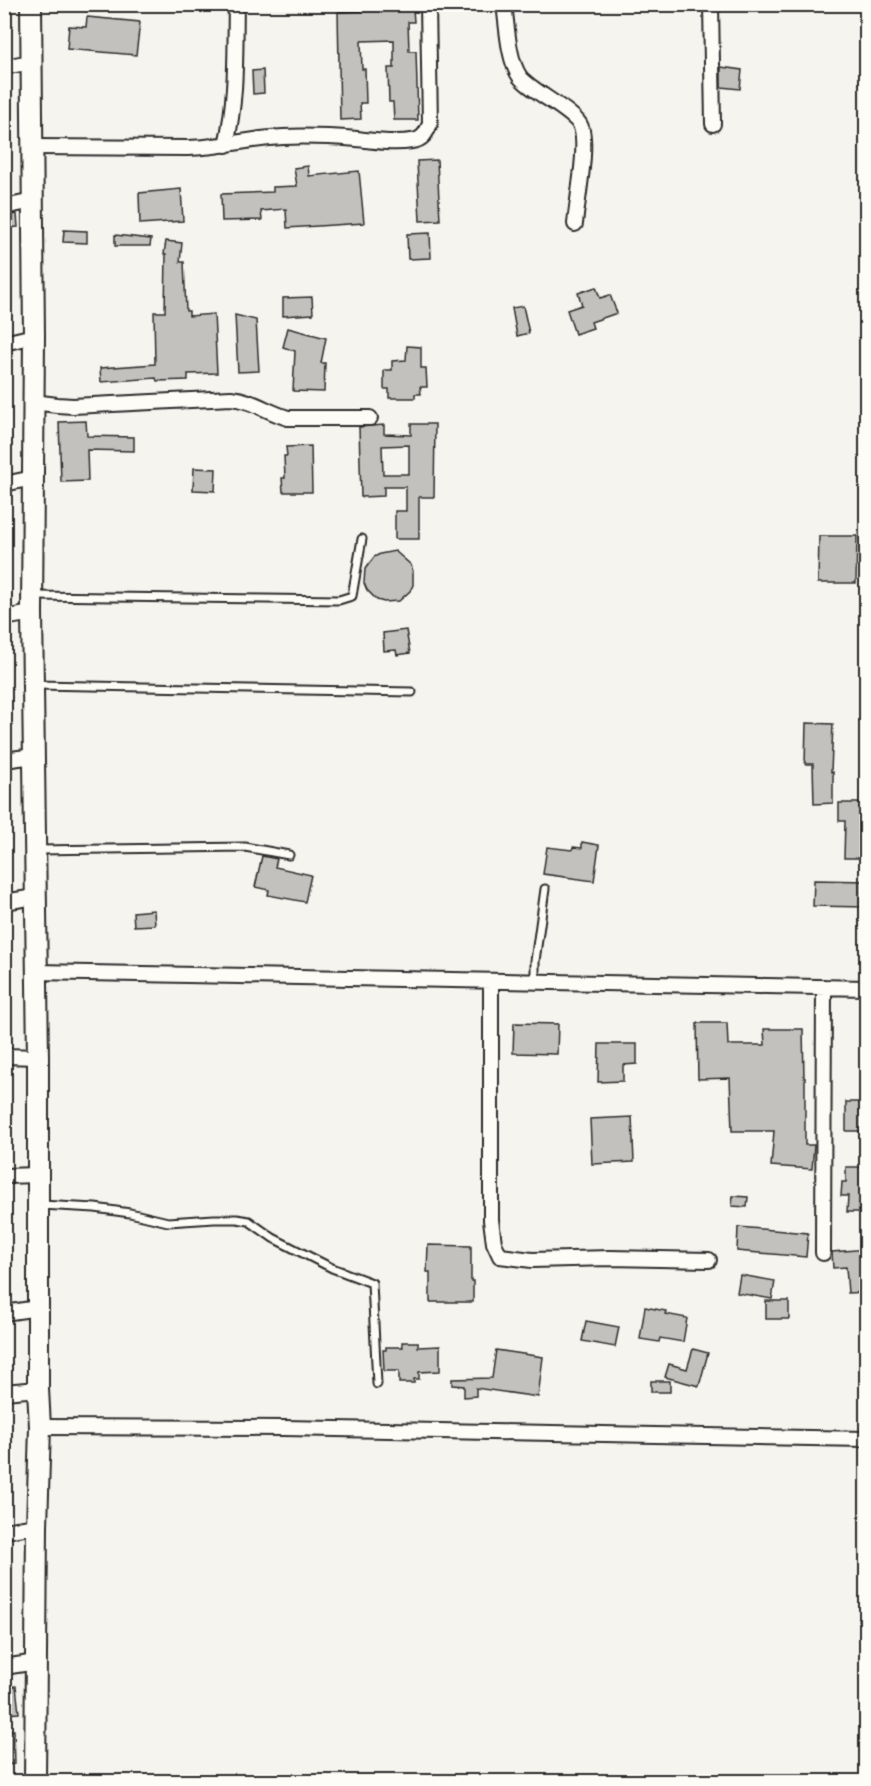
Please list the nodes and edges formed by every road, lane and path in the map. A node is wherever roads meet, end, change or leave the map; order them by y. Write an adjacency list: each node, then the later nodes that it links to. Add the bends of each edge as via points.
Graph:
1 (31, 4): 6 (street)
2 (236, 4): 9 (street, via 235,92)
3 (428, 4): 9 (street, via 430,124 420,139 398,142 284,137)
4 (504, 4): 13 (street, via 512,58 519,75 580,123 583,136)
5 (711, 4): 8 (street)
6 (31, 62): 7 (street); 10 (street)
7 (4, 67)
8 (713, 124)
9 (226, 145): 10 (street)
10 (32, 147): 11 (street)
11 (33, 201): 12 (street); 14 (street)
12 (4, 207)
13 (575, 224)
14 (33, 336): 15 (street); 16 (street)
15 (4, 343)
16 (33, 402): 17 (street, via 73,406 231,398 245,399 288,418); 18 (street)
17 (370, 418)
18 (33, 478): 19 (street); 22 (street)
19 (4, 483)
20 (362, 539): 22 (lane, via 352,596 339,600)
21 (866, 540): 24 (lane)
22 (32, 605): 23 (street); 25 (street)
23 (4, 618)
24 (867, 677)
25 (33, 685): 26 (lane); 27 (street)
26 (412, 692)
27 (34, 756): 28 (street); 29 (street)
28 (4, 760)
29 (35, 850): 30 (lane, via 245,847); 32 (street)
30 (289, 855)
31 (545, 889): 36 (lane)
32 (35, 897): 33 (street); 34 (street)
33 (4, 902)
34 (36, 972): 35 (street); 40 (street)
35 (491, 981): 36 (street); 45 (street, via 491,1220 500,1256 532,1260)
36 (534, 981): 37 (street)
37 (824, 987): 38 (street); 44 (street)
38 (867, 988)
39 (4, 1056): 40 (street)
40 (38, 1057): 41 (street)
41 (38, 1175): 42 (street); 43 (street)
42 (4, 1176)
43 (38, 1205): 46 (street); 48 (lane, via 95,1208 168,1222 249,1221 332,1268 372,1283)
44 (823, 1253)
45 (709, 1260)
46 (38, 1308): 47 (street); 49 (street)
47 (4, 1313)
48 (377, 1384)
49 (38, 1389): 50 (street); 51 (street)
50 (4, 1392)
51 (40, 1427): 52 (street); 53 (street)
52 (867, 1439)
53 (37, 1526): 54 (street); 55 (street)
54 (4, 1531)
55 (36, 1662): 56 (street); 57 (street)
56 (4, 1667)
57 (35, 1782)

